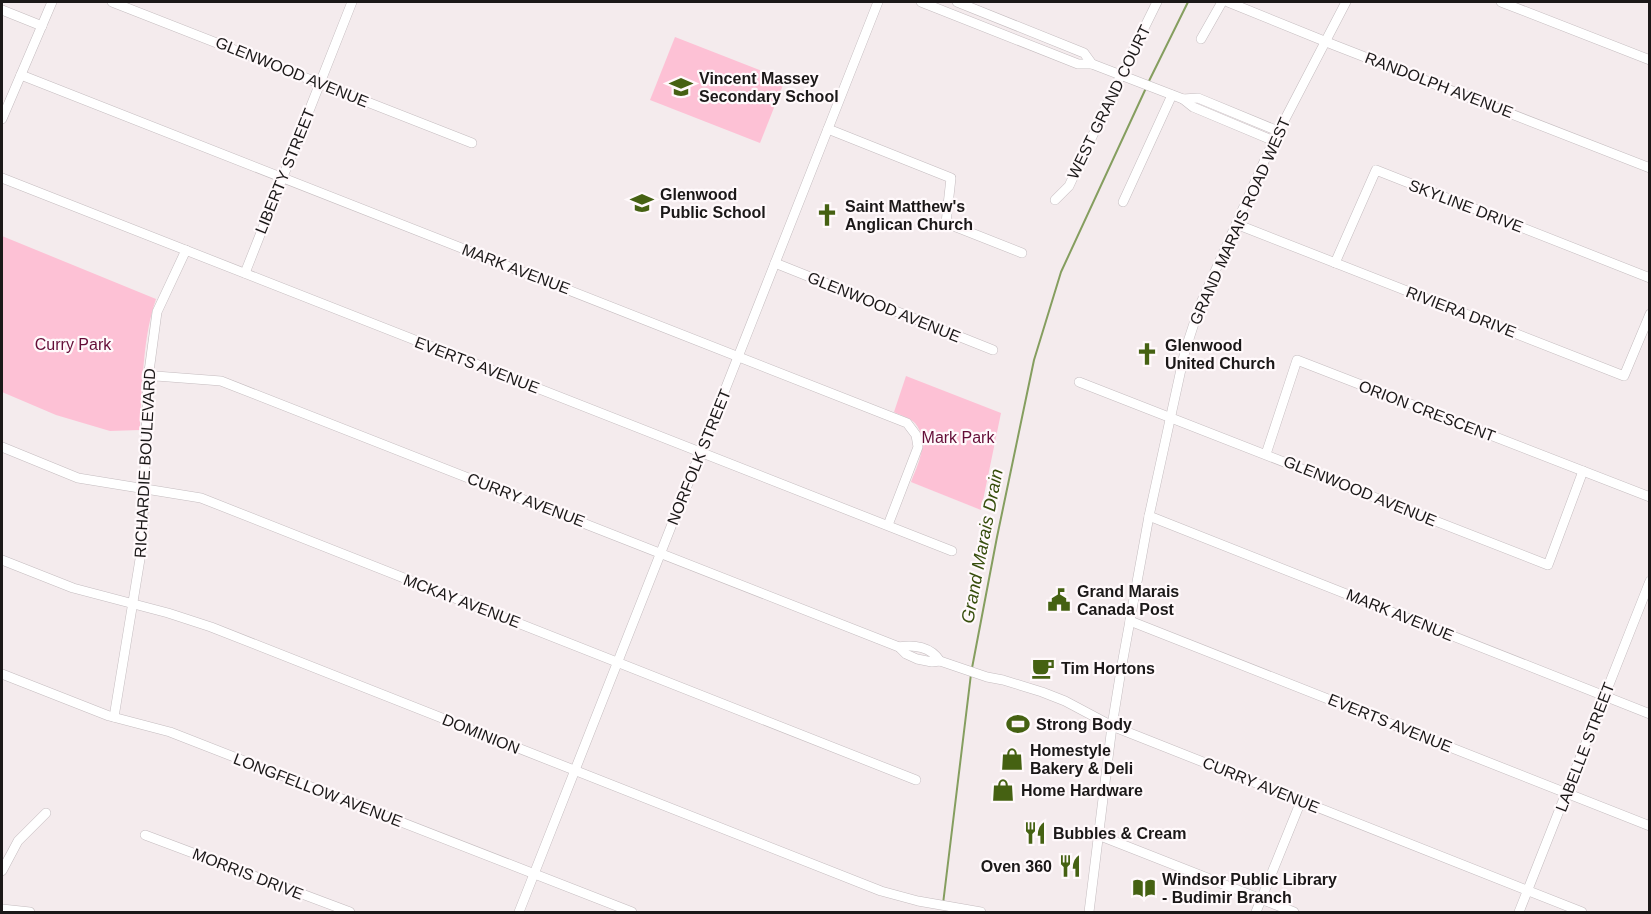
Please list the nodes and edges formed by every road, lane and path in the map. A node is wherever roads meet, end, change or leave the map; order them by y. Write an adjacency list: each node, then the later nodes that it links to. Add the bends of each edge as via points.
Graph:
1 (52, 2): 13 (street)
2 (112, 2): 20 (street, GLENWOOD AVENUE)
3 (352, 2): 20 (street, LIBERTY STREET)
4 (878, 2): 24 (street, NORFOLK STREET)
5 (921, 2): 17 (street, via 1078,64)
6 (957, 2): 17 (street, via 1083,53)
7 (1157, 2): 19 (street, WEST GRAND COURT)
8 (1222, 2): 14 (street)
9 (1228, 2): 15 (street, RANDOLPH AVENUE)
10 (1346, 2): 15 (street, GRAND MARAIS ROAD WEST)
11 (1501, 2): 16 (street)
12 (2, 10): 13 (street)
13 (42, 26): 18 (street)
14 (1201, 39)
15 (1326, 41): 25 (street, GRAND MARAIS ROAD WEST); 28 (street, RANDOLPH AVENUE)
16 (1650, 60)
17 (1092, 64): 19 (street)
18 (21, 75): 23 (street); 30 (street, MARK AVENUE)
19 (1125, 76): 21 (street); 31 (street, WEST GRAND COURT, via 1069,186)
20 (320, 83): 27 (street, GLENWOOD AVENUE); 30 (street, LIBERTY STREET)
21 (1168, 93): 22 (street); 32 (street)
22 (1183, 99): 25 (street, via 1198,98); 26 (street, via 1193,107)
23 (2, 119)
24 (828, 129): 35 (street, via 951,178 946,223); 36 (street, NORFOLK STREET)
25 (1278, 131): 26 (street, GRAND MARAIS ROAD WEST)
26 (1274, 141): 33 (street, GRAND MARAIS ROAD WEST)
27 (472, 143)
28 (1650, 168)
29 (2, 178): 34 (street, EVERTS AVENUE)
30 (282, 178): 38 (street, LIBERTY STREET); 42 (street, MARK AVENUE)
31 (1055, 200)
32 (1123, 202)
33 (1236, 224): 37 (street, RIVIERA DRIVE); 45 (street, GRAND MARAIS ROAD WEST, via 1200,304)
34 (186, 250): 38 (street, EVERTS AVENUE); 43 (street, RICHARDIE BOULEVARD, via 158,312)
35 (1022, 253)
36 (775, 263): 41 (street, GLENWOOD AVENUE); 42 (street, NORFOLK STREET)
37 (1335, 263): 39 (street, SKYLINE DRIVE, via 1376,170); 40 (street, RIVIERA DRIVE, via 1624,376)
38 (245, 273): 47 (street, EVERTS AVENUE)
39 (1650, 278)
40 (1650, 314)
41 (993, 350)
42 (738, 357): 47 (street, NORFOLK STREET); 53 (street, MARK AVENUE, via 907,423 916,435 918,447)
43 (148, 379): 50 (street, RICHARDIE BOULEVARD); 55 (street, CURRY AVENUE, via 156,376 221,381)
44 (1079, 382): 45 (street, GLENWOOD AVENUE)
45 (1170, 416): 48 (street, GLENWOOD AVENUE); 52 (street, GRAND MARAIS ROAD WEST)
46 (2, 447): 50 (street, MCKAY AVENUE, via 78,478)
47 (700, 452): 53 (street, EVERTS AVENUE); 55 (street, NORFOLK STREET)
48 (1266, 454): 49 (street, GLENWOOD AVENUE, via 1548,565); 49 (street, ORION CRESCENT, via 1298,360)
49 (1583, 471): 51 (street, ORION CRESCENT)
50 (145, 489): 59 (street, RICHARDIE BOULEVARD, via 142,547); 61 (street, MCKAY AVENUE, via 201,498)
51 (1650, 496)
52 (1149, 516): 60 (street, GRAND MARAIS ROAD WEST); 63 (street, MARK AVENUE)
53 (888, 525): 54 (street, EVERTS AVENUE)
54 (952, 551)
55 (661, 553): 61 (street, NORFOLK STREET); 66 (street, CURRY AVENUE, via 899,647 917,659 951,664 1065,701)
56 (2, 560): 59 (street, DOMINION, via 73,588)
57 (1650, 581): 58 (street, LABELLE STREET)
58 (1646, 602): 63 (street, LABELLE STREET)
59 (133, 603): 65 (street, RICHARDIE BOULEVARD); 67 (street, DOMINION, via 211,627)
60 (1130, 621): 66 (street, GRAND MARAIS ROAD WEST); 69 (street, EVERTS AVENUE)
61 (618, 662): 67 (street, NORFOLK STREET); 68 (street, MCKAY AVENUE)
62 (2, 674): 65 (street, LONGFELLOW AVENUE)
63 (1604, 696): 64 (street, MARK AVENUE); 69 (street, LABELLE STREET)
64 (1650, 714)
65 (114, 717): 76 (street, LONGFELLOW AVENUE, via 170,732)
66 (1112, 726): 70 (street, CURRY AVENUE); 74 (street, GRAND MARAIS ROAD WEST)
67 (575, 771): 76 (street, NORFOLK STREET); 79 (street, DOMINION, via 881,891)
68 (916, 780)
69 (1566, 793): 72 (street, EVERTS AVENUE); 77 (street, LABELLE STREET)
70 (1301, 801): 77 (street, CURRY AVENUE); 78 (street)
71 (46, 813): 75 (street, via 18,841)
72 (1650, 826)
73 (145, 835): 82 (street, MORRIS DRIVE)
74 (1098, 835): 78 (street); 87 (street, GRAND MARAIS ROAD WEST)
75 (2, 871)
76 (534, 874): 83 (street, NORFOLK STREET); 84 (street, LONGFELLOW AVENUE)
77 (1528, 891): 90 (street, LABELLE STREET); 91 (street, CURRY AVENUE)
78 (1262, 900): 88 (street); 89 (street)
79 (924, 902): 85 (street); 86 (street, DOMINION)
80 (2, 909): 81 (street)
81 (30, 912)
82 (350, 912)
83 (519, 912)
84 (632, 912)
85 (923, 912)
86 (981, 912)
87 (1089, 912)
88 (1256, 912)
89 (1294, 912)
90 (1520, 912)
91 (1582, 912)

